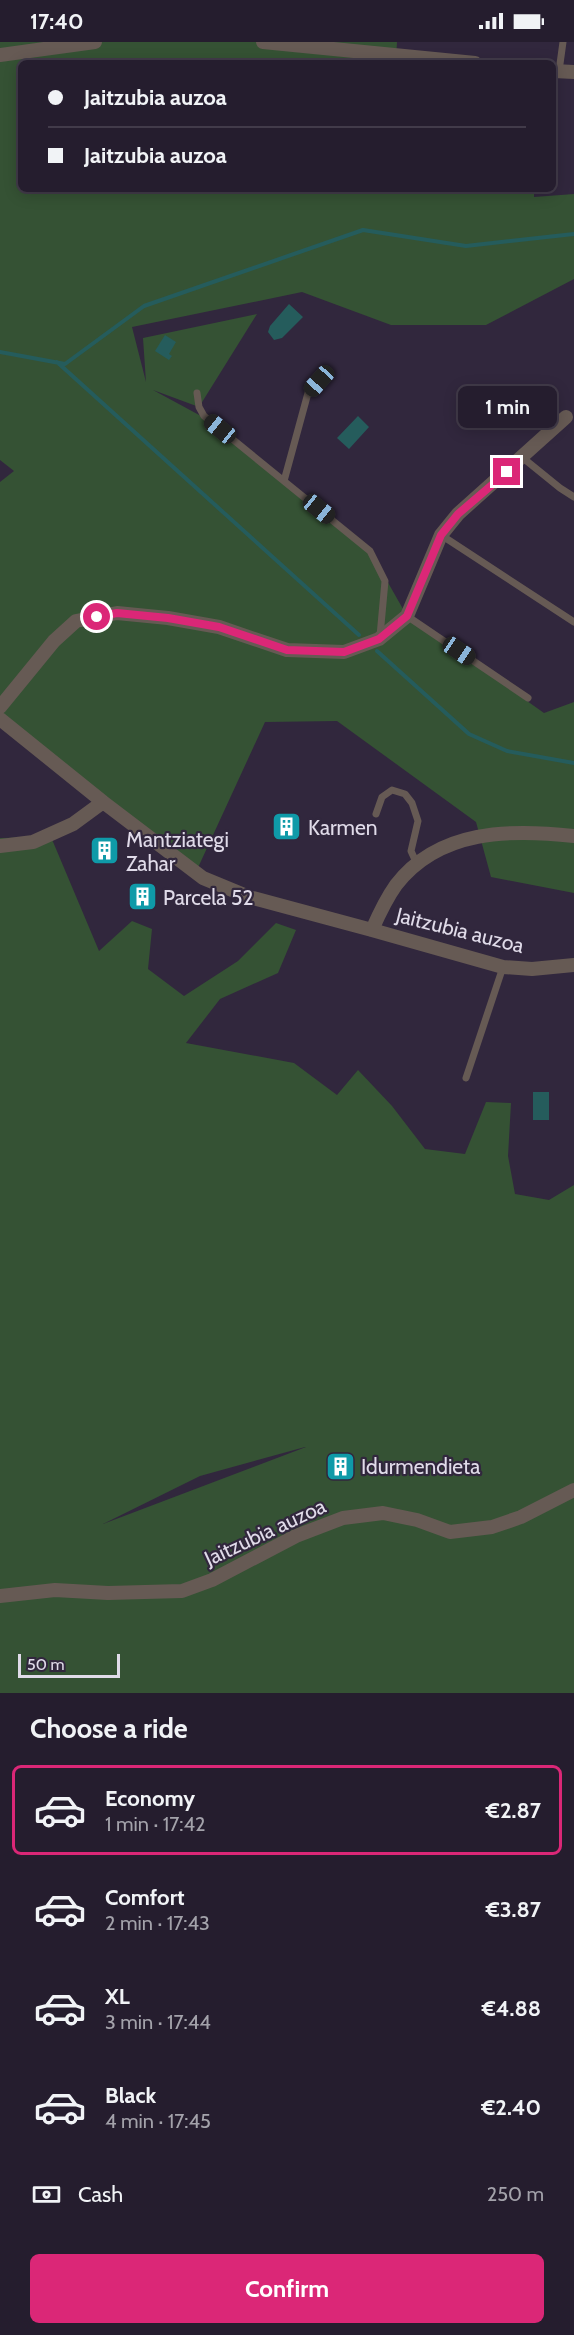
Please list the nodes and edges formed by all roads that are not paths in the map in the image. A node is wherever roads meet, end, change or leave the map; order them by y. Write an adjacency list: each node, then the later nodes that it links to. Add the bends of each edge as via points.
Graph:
1 (95, 42): 4 (street)
2 (263, 42): 5 (street)
3 (563, 42): 6 (lane)
4 (0, 55)
5 (445, 60)
6 (556, 71): 7 (street)
7 (574, 72)
8 (319, 381): 12 (lane, via 309,393)
9 (197, 393): 12 (lane, via 204,416)
10 (566, 417): 11 (street)
11 (523, 458): 13 (lane); 14 (street, via 458,514)
12 (284, 481): 17 (lane, via 370,551 386,581)
13 (574, 497)
14 (441, 535): 15 (street); 16 (lane)
15 (407, 616): 17 (street); 18 (lane)
16 (574, 622)
17 (379, 639): 19 (street, via 344,652 287,650 219,627 117,613 76,621 54,641)
18 (528, 698)
19 (0, 707)
20 (0, 719): 21 (street, Jaitzubia auzoa)
21 (103, 802): 24 (street, via 73,824 33,842); 26 (street, Jaitzubia auzoa, via 203,878 249,897)
22 (376, 814): 25 (lane, via 382,797 392,790 405,794 418,820 411,851)
23 (574, 836): 25 (street, Jaitzubia auzoa, via 505,833 472,837 446,846)
24 (0, 846)
25 (417, 864): 26 (street, Jaitzubia auzoa, via 397,884)
26 (372, 930): 28 (street, Jaitzubia auzoa)
27 (574, 964): 28 (street, Jaitzubia auzoa, via 532,969)
28 (503, 967): 29 (lane)
29 (466, 1078)
30 (574, 1490): 31 (street, Jaitzubia auzoa, via 492,1527 450,1532 383,1513 344,1518 296,1536 212,1580 182,1591 56,1590)
31 (0, 1596)

